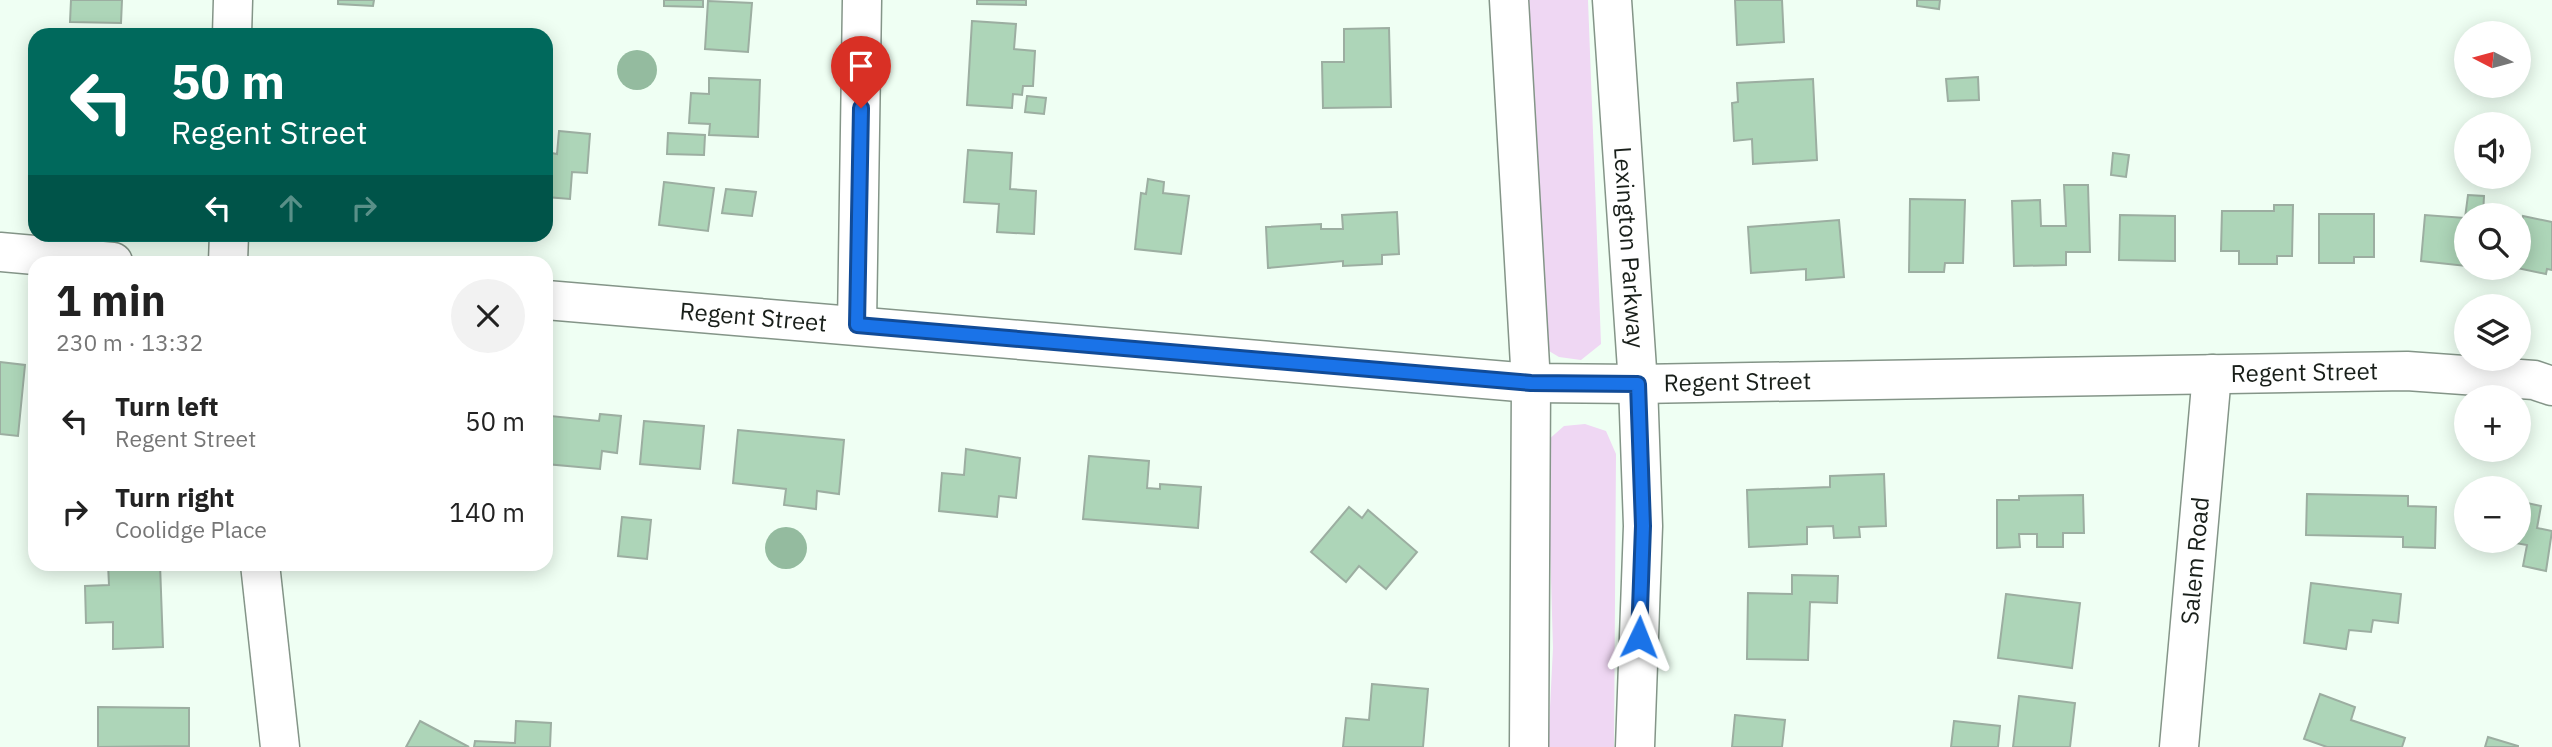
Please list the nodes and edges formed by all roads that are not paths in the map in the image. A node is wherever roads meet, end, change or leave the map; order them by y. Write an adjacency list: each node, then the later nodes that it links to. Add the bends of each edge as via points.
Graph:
1 (233, 0): 5 (street)
2 (862, 0): 9 (street)
3 (1509, 0): 11 (street)
4 (1612, 0): 12 (street, Lexington Parkway)
5 (232, 28)
6 (0, 252): 7 (street)
7 (45, 256)
8 (553, 301): 9 (street, Regent Street)
9 (857, 325): 11 (street, Regent Street)
10 (2212, 374): 12 (street, Regent Street); 13 (street, Regent Street, via 2407,371 2534,380); 18 (street, Salem Road)
11 (1531, 383): 12 (street, Regent Street); 16 (street)
12 (1638, 384): 17 (street, Lexington Parkway, via 1643,526)
13 (2552, 386)
14 (261, 571): 15 (street)
15 (280, 747)
16 (1529, 747)
17 (1634, 747)
18 (2179, 747)

